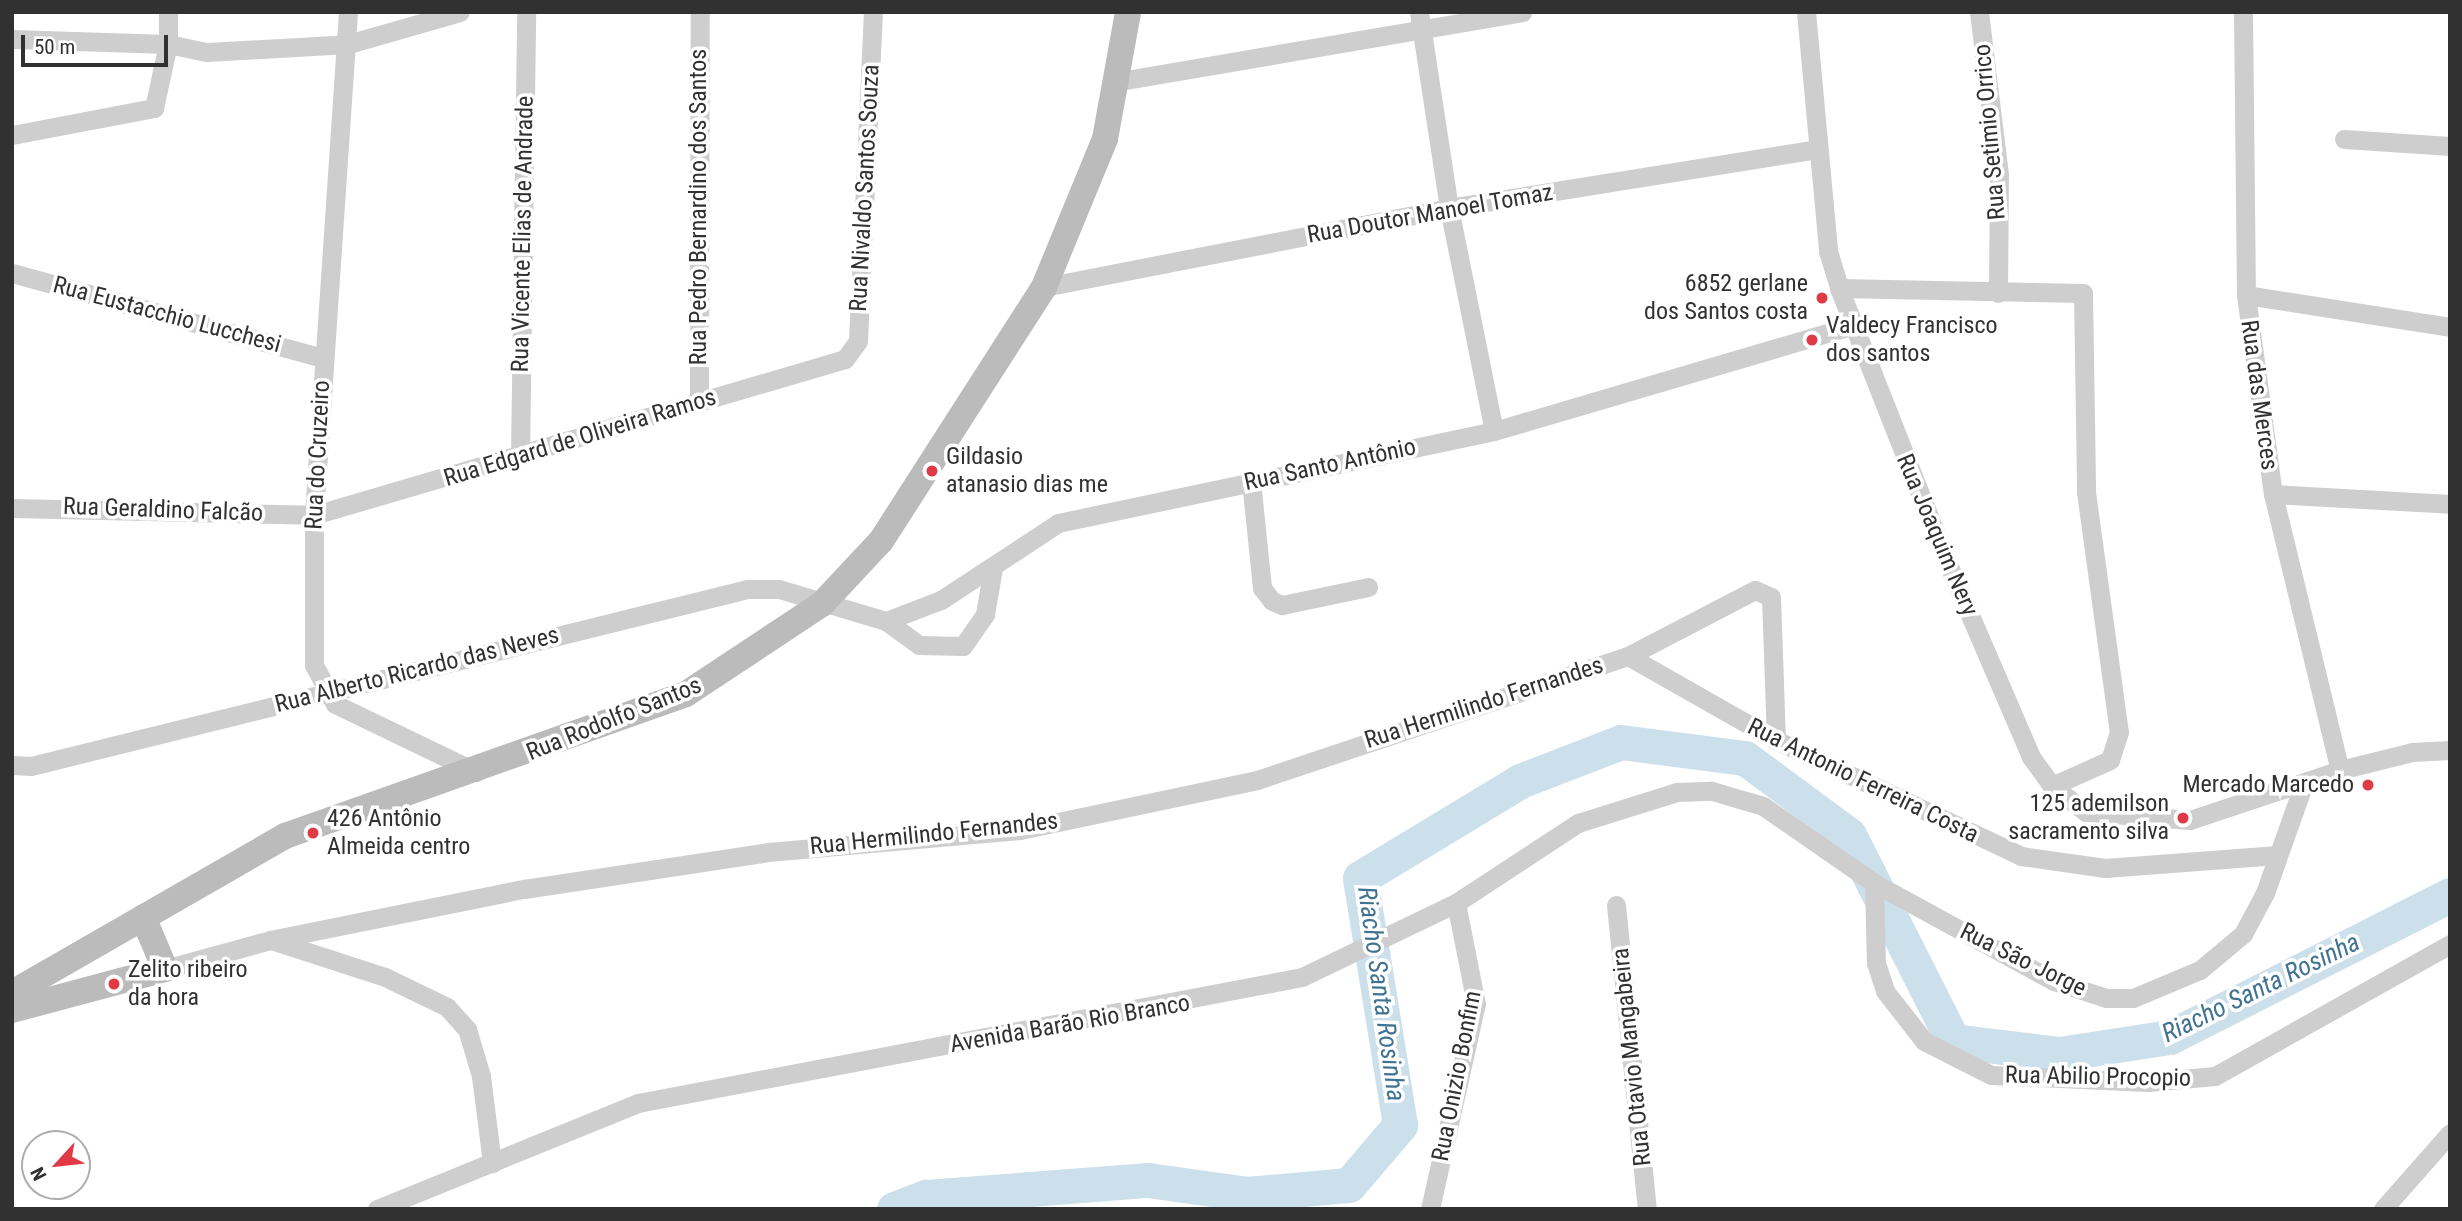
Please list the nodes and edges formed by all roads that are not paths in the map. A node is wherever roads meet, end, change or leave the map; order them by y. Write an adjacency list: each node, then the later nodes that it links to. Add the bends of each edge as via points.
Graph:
1 (168, 12): 14 (street)
2 (348, 12): 15 (street, Rua do Cruzeiro)
3 (460, 12): 15 (street)
4 (526, 12): 33 (street, Rua Vicente Elias de Andrade)
5 (700, 12): 31 (street, Rua Pedro Bernardino dos Santos)
6 (873, 12): 30 (street, Rua Nivaldo Santos Souza, via 858,341)
7 (1128, 12): 16 (main road, Rua Rodolfo Santos)
8 (1522, 12): 12 (street)
9 (1806, 12): 20 (street, Rua Joaquim Nery)
10 (1979, 12): 25 (street, Rua Setimio Orrico, via 1999,175)
11 (2243, 12): 26 (street, Rua das Merces)
12 (1420, 20): 16 (street); 21 (street)
13 (12, 39): 14 (street)
14 (168, 44): 15 (street, via 206,52); 17 (street, via 154,108)
15 (348, 44): 29 (street, Rua do Cruzeiro)
16 (1120, 81): 23 (main road, Rua Rodolfo Santos, via 1094,173)
17 (12, 135)
18 (2344, 139): 19 (street)
19 (2450, 146)
20 (1817, 149): 21 (street, Rua Doutor Manoel Tomaz); 24 (street, Rua Joaquim Nery, via 1828,251)
21 (1449, 208): 23 (street, Rua Doutor Manoel Tomaz); 32 (street)
22 (12, 273): 29 (street, Rua Eustacchio Lucchesi)
23 (1044, 287): 41 (main road, Rua Rodolfo Santos, via 881,541)
24 (1839, 288): 25 (street); 27 (street, Rua Joaquim Nery)
25 (1998, 293): 51 (street, via 2083,293 2086,492 2119,732 2110,760)
26 (2246, 295): 28 (street); 35 (street, Rua das Merces)
27 (1854, 325): 32 (street, Rua Santo Antônio); 51 (street, Rua Joaquim Nery, via 1942,550 2031,757)
28 (2450, 327)
29 (322, 358): 38 (street, Rua do Cruzeiro)
30 (845, 359): 31 (street, Rua Edgard de Oliveira Ramos)
31 (699, 402): 33 (street, Rua Edgard de Oliveira Ramos)
32 (1494, 431): 34 (street, Rua Santo Antônio)
33 (520, 457): 38 (street, Rua Edgard de Oliveira Ramos)
34 (1251, 481): 39 (street, Rua Santo Antônio, via 1058,523); 40 (street, via 1262,588 1272,601 1282,605)
35 (2273, 494): 36 (street); 48 (street, Rua das Merces)
36 (2450, 504)
37 (12, 508): 38 (street, Rua Geraldino Falcão)
38 (314, 515): 44 (street, Rua do Cruzeiro, via 314,665)
39 (993, 568): 42 (street, Rua Santo Antônio, via 941,600); 42 (street, via 982,621 963,646 919,645)
40 (1367, 587)
41 (822, 604): 42 (street); 44 (street, Rua Alberto Ricardo das Neves, via 779,589 748,589); 49 (main road, Rua Rodolfo Santos, via 686,694)
42 (886, 621)
43 (1629, 656): 45 (street, Rua Antonio Ferreira Costa); 45 (street, Rua Hermilindo Fernandes, via 1740,594 1764,590 1772,609); 57 (street, Rua Hermilindo Fernandes, via 1257,780 1145,804 1020,830 768,852 523,889)
44 (324, 694): 47 (street, Rua Alberto Ricardo das Neves, via 32,766); 49 (street)
45 (1776, 740): 52 (street, Rua Antonio Ferreira Costa, via 2021,856 2105,867)
46 (2450, 750): 48 (street, Rua Joaquim Nery, via 2412,752)
47 (12, 765)
48 (2340, 770): 50 (street, Rua Joaquim Nery)
49 (476, 772): 56 (main road, Rua Rodolfo Santos, via 285,836)
50 (2304, 783): 51 (street, Rua Joaquim Nery, via 2218,813 2152,822 2086,812); 52 (street, Rua São Jorge)
51 (2052, 786)
52 (2278, 855): 53 (street, Rua São Jorge, via 2242,934 2200,970 2133,998 2086,994 2054,981)
53 (1874, 883): 54 (street, Avenida Barão Rio Branco, via 1742,797 1677,792 1619,806 1541,845); 58 (street, Rua Abilio Procopio, via 1876,963 1903,1020 1948,1057 1991,1075 2024,1079 2215,1076)
54 (1456, 903): 63 (street, Avenida Barão Rio Branco, via 1370,949 1259,989 638,1103); 65 (street, Rua Onizio Bonfim, via 1476,1003)
55 (1616, 905): 66 (street, Rua Otavio Mangabeira)
56 (143, 917): 59 (main road); 60 (main road, Rua Rodolfo Santos)
57 (270, 940): 59 (street, Rua Hermilindo Fernandes); 63 (street, via 385,977 447,1007 467,1029 481,1076)
58 (2450, 944)
59 (165, 969): 61 (main road, Rua Hermilindo Fernandes)
60 (12, 993)
61 (12, 1010)
62 (2450, 1133): 67 (street)
63 (492, 1163): 64 (street, Avenida Barão Rio Branco)
64 (377, 1209)
65 (1430, 1209)
66 (1647, 1209)
67 (2383, 1209)

